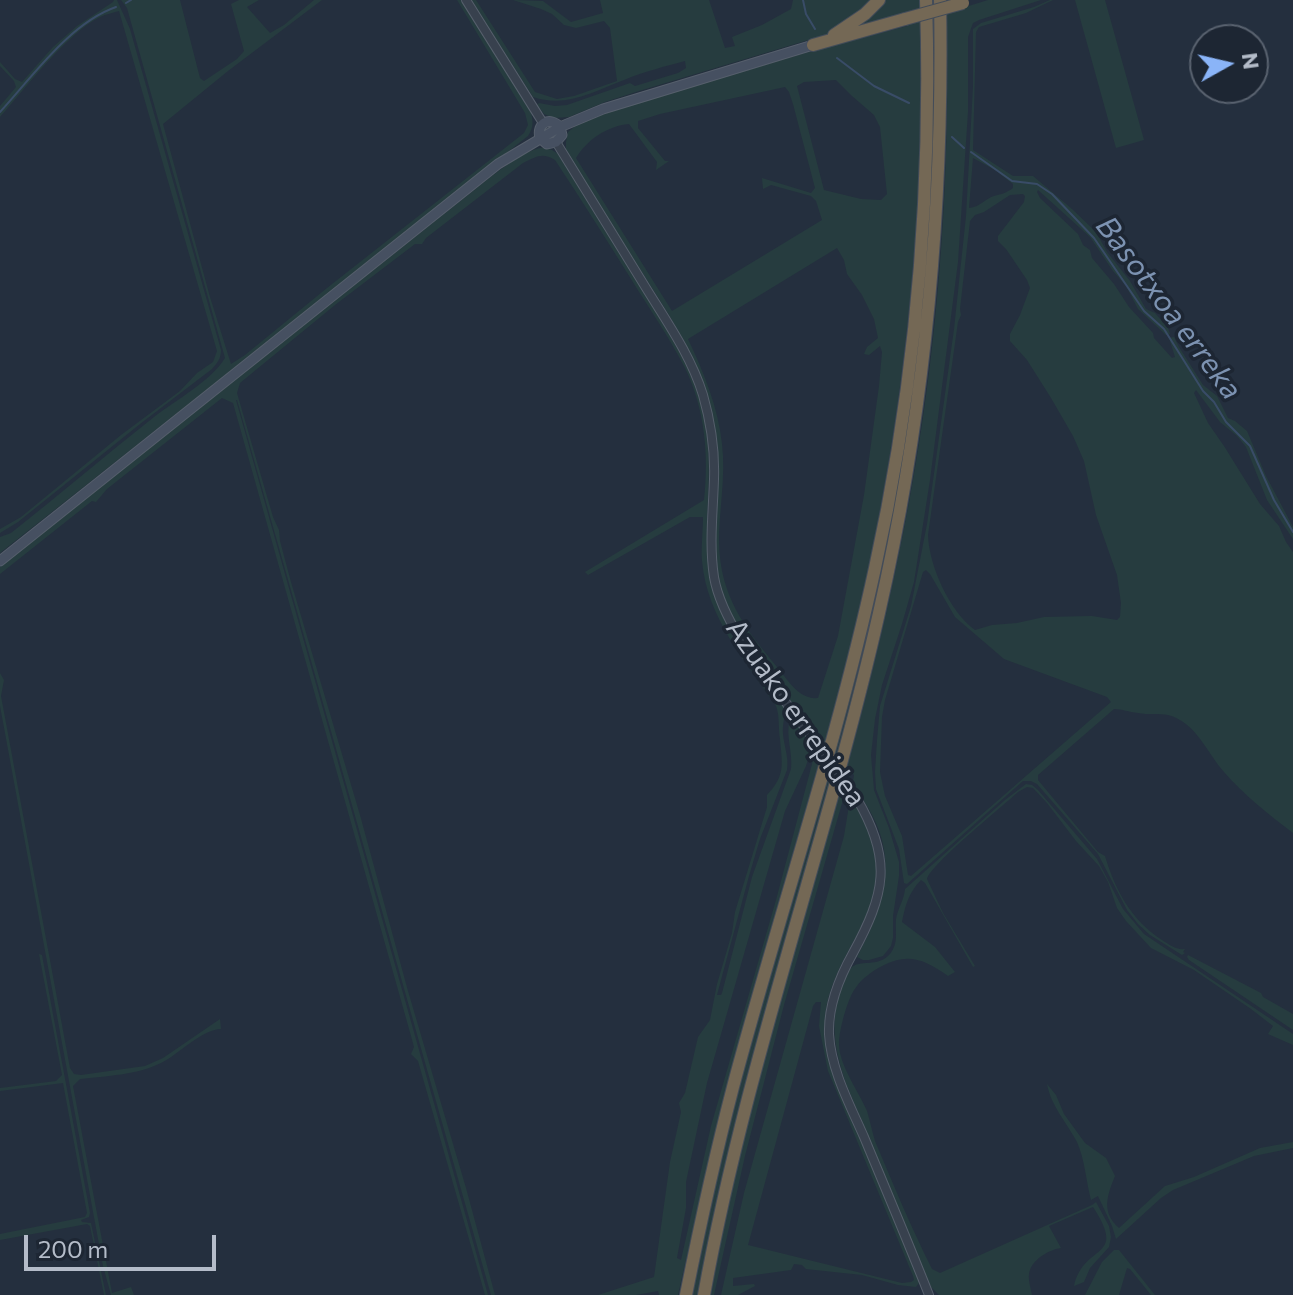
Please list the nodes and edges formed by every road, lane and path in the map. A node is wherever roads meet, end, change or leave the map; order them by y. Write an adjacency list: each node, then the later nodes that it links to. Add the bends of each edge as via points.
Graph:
1 (466, 0): 7 (street)
2 (879, 0): 6 (highway, via 852,25)
3 (926, 0): 12 (highway, via 926,138 917,293 887,510 840,712 727,1110)
4 (940, 0): 13 (highway, via 932,277 900,512 854,716 745,1108)
5 (967, 1): 6 (highway, bridge)
6 (813, 45): 8 (main road, via 636,97)
7 (543, 123): 8 (main road, via 549,120); 9 (main road)
8 (560, 127): 9 (main road); 10 (main road)
9 (540, 138): 10 (main road, via 547,144); 11 (main road, via 498,164)
10 (556, 142): 14 (street, Azuako errepidea, bridge, via 670,326 702,394 712,434 712,561 725,610 857,799 878,844 881,878 874,909 835,991 830,1046)
11 (0, 561)
12 (686, 1295)
13 (704, 1295)
14 (929, 1295)

